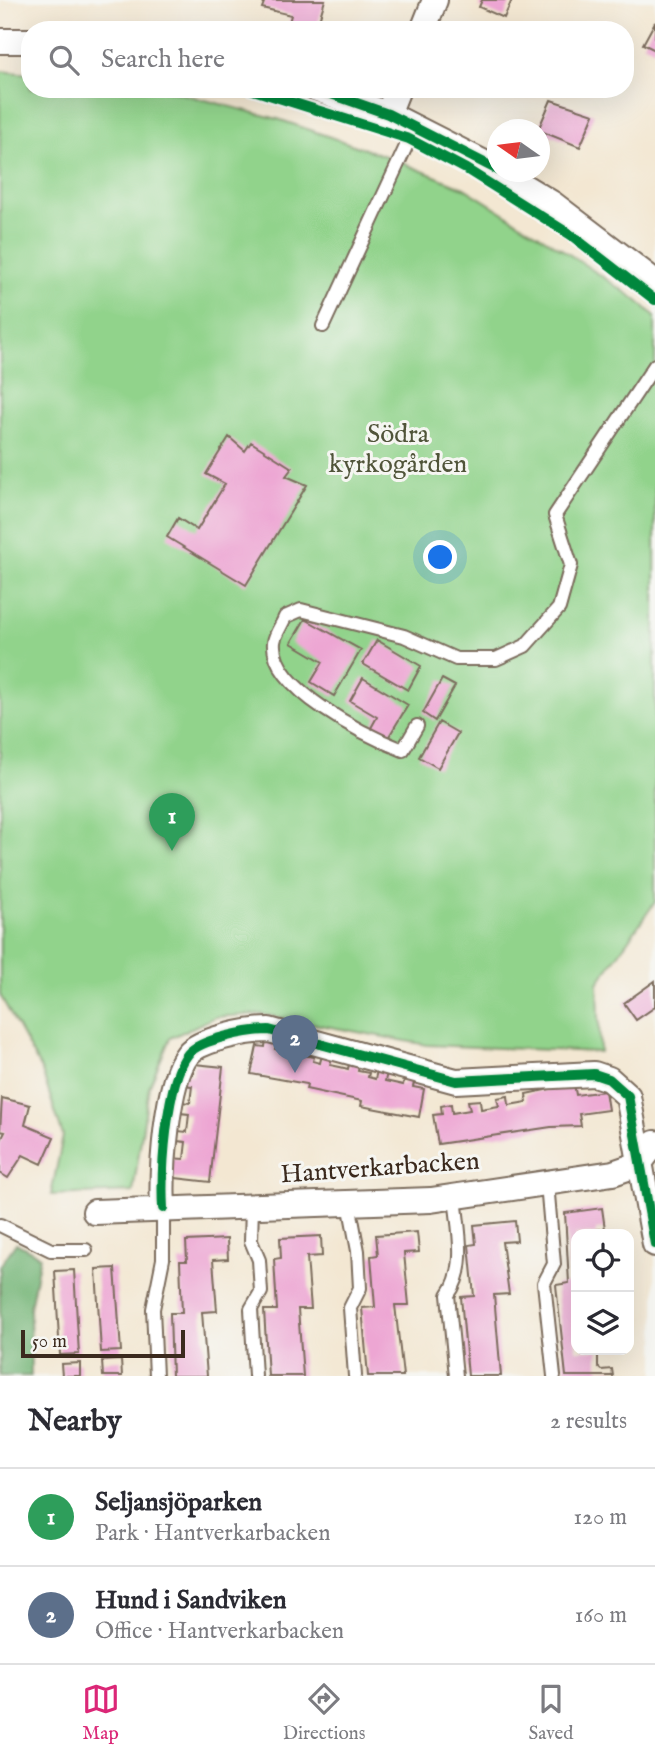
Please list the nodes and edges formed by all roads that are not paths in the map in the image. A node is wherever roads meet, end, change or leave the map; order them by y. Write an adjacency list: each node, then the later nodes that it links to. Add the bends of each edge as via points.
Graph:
1 (435, 0): 2 (street)
2 (427, 21)
3 (0, 41): 4 (street)
4 (21, 41)
5 (343, 98): 7 (street)
6 (394, 98): 7 (street)
7 (388, 114): 8 (street)
8 (415, 127): 9 (street); 12 (lane)
9 (487, 165)
10 (517, 182): 11 (street)
11 (652, 271)
12 (323, 326)
13 (655, 365): 14 (lane, via 555,515 571,565 558,608 524,646 496,659 456,659 404,636 313,613 300,610 285,617 274,642 277,663 295,685 362,734 403,750)
14 (417, 726)
15 (655, 1143): 16 (street)
16 (639, 1164): 17 (street, Hantverkarbacken); 21 (street, via 628,1096 609,1079 594,1074 456,1081 294,1036 254,1030 197,1047 177,1070 161,1174); 24 (street)
17 (547, 1183): 18 (street, Hantverkarbacken); 30 (lane, via 554,1264 544,1283)
18 (455, 1197): 19 (street, Hantverkarbacken); 29 (lane, via 458,1282 449,1296)
19 (349, 1203): 20 (street, Hantverkarbacken); 28 (lane, via 360,1287 349,1308)
20 (252, 1206): 21 (street, Hantverkarbacken); 27 (lane, via 251,1241 260,1260 261,1292 251,1309)
21 (163, 1208): 22 (street, Hantverkarbacken); 26 (lane, via 163,1259 153,1309)
22 (95, 1212)
23 (0, 1225): 25 (lane, via 51,1250)
24 (655, 1244)
25 (86, 1250)
26 (156, 1376)
27 (255, 1376)
28 (355, 1376)
29 (456, 1376)
30 (554, 1376)

